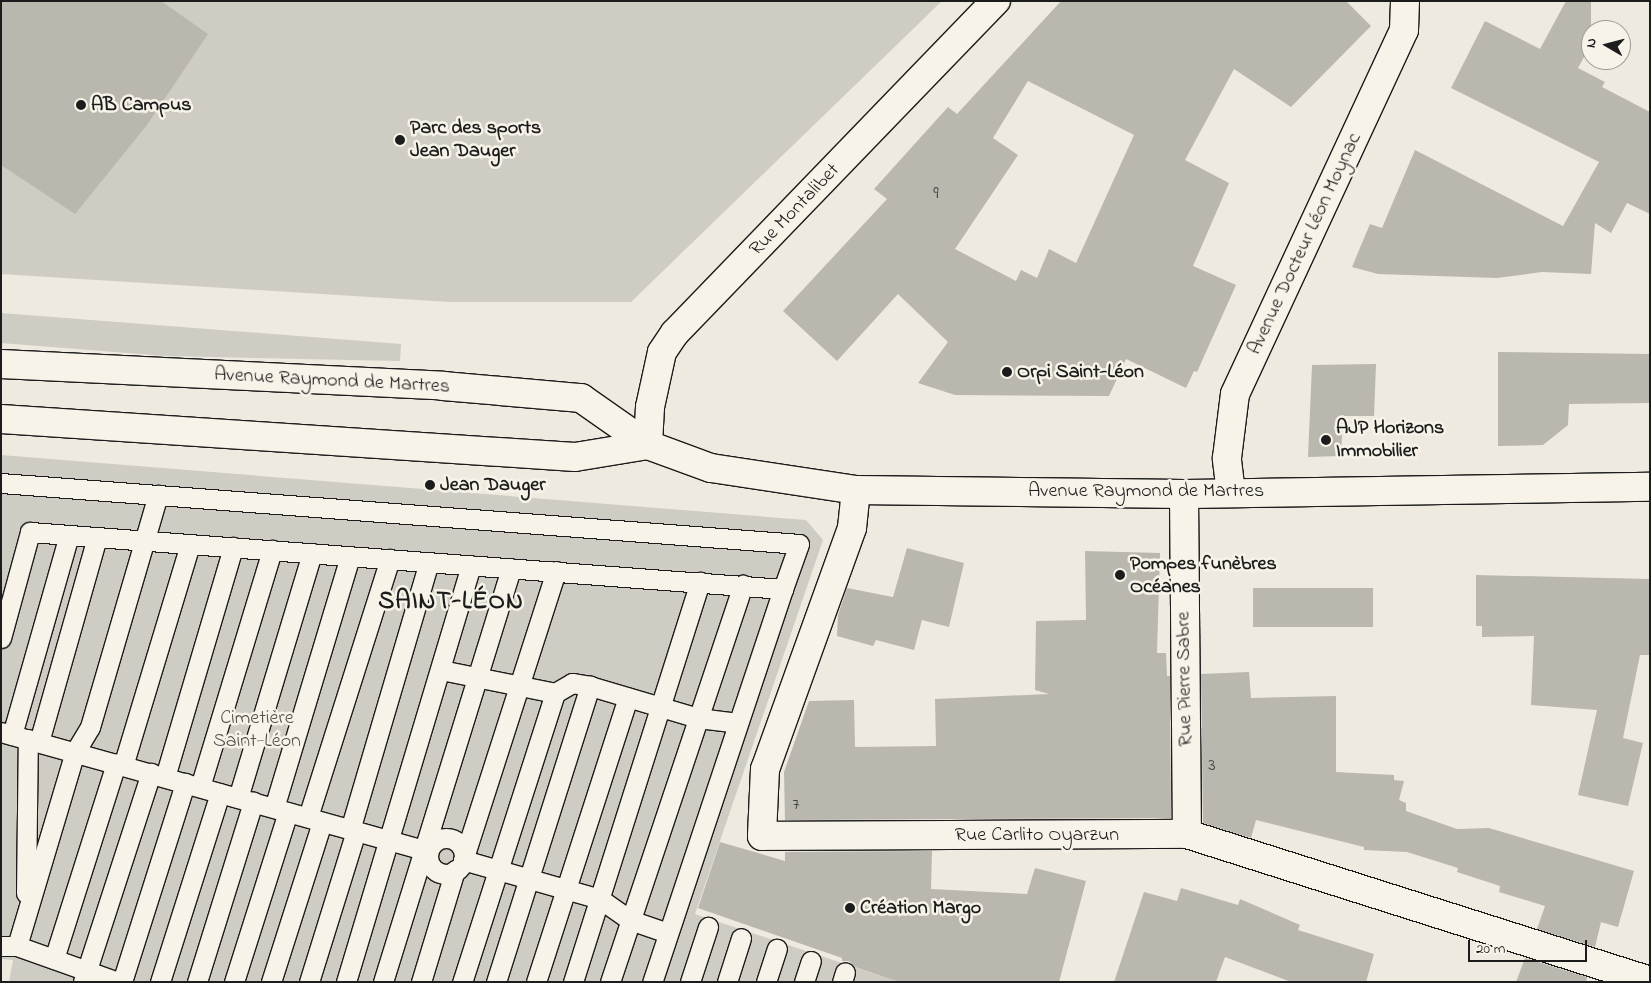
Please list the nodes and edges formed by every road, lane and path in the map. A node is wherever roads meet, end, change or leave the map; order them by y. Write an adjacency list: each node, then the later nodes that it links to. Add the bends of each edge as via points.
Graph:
1 (996, 1): 5 (street, Rue Montalibet, via 675,333 662,352 650,407)
2 (1405, 1): 9 (street, Avenue Docteur Léon Moynac, via 1404,30 1235,394 1227,458)
3 (1, 364): 5 (street, Avenue Raymond de Martres, via 442,386 581,398)
4 (1, 419): 5 (street, Avenue Raymond de Martres, via 575,457)
5 (648, 445): 8 (street, Avenue Raymond de Martres, via 711,468)
6 (1, 483): 11 (lane)
7 (1650, 487): 9 (street, Avenue Raymond de Martres)
8 (856, 490): 10 (street, Avenue Raymond de Martres); 48 (street, Rue Carlito Oyarzun, via 852,528 765,769 762,836)
9 (1231, 493): 10 (street, Avenue Raymond de Martres)
10 (1184, 494): 48 (street, Rue Pierre Sabre)
11 (158, 495): 14 (lane); 27 (lane, via 799,544)
12 (69, 534): 13 (lane); 28 (lane, via 30,532); 38 (lane)
13 (97, 537): 14 (lane); 38 (lane)
14 (145, 540): 15 (lane); 39 (lane, via 90,727)
15 (190, 544): 16 (lane); 40 (lane)
16 (233, 547): 17 (lane); 41 (lane)
17 (272, 550): 18 (lane); 42 (lane)
18 (312, 553): 19 (lane); 44 (lane)
19 (350, 556): 20 (lane); 45 (lane)
20 (390, 559): 21 (lane); 46 (lane)
21 (429, 562): 22 (lane); 47 (lane)
22 (471, 565): 23 (lane); 29 (lane)
23 (511, 568): 24 (lane); 30 (lane)
24 (556, 571): 25 (lane); 31 (lane)
25 (700, 582): 26 (lane); 35 (lane)
26 (743, 585): 27 (lane); 36 (lane)
27 (783, 589): 37 (lane)
28 (1, 638)
29 (441, 670): 30 (lane); 49 (lane)
30 (478, 678): 31 (lane); 50 (lane)
31 (519, 686): 33 (lane); 51 (lane)
32 (590, 686): 33 (lane, via 572,683); 34 (lane); 53 (lane)
33 (554, 693): 52 (lane)
34 (628, 697): 35 (lane); 54 (lane)
35 (661, 707): 36 (lane); 55 (lane)
36 (698, 718): 37 (lane); 57 (lane)
37 (738, 723): 59 (lane)
38 (20, 737): 39 (lane); 56 (lane)
39 (76, 752): 40 (lane); 56 (lane)
40 (120, 765): 41 (lane); 63 (lane)
41 (158, 775): 42 (lane); 65 (lane)
42 (192, 785): 43 (lane); 68 (lane)
43 (220, 793): 44 (lane); 69 (lane)
44 (246, 800): 45 (lane); 70 (lane)
45 (281, 810): 46 (lane); 71 (lane)
46 (315, 820): 47 (lane); 72 (lane)
47 (353, 830): 49 (lane); 73 (lane)
48 (1187, 834): 66 (street, Rue Carlito Oyarzun)
49 (391, 841): 50 (lane); 74 (lane)
50 (426, 851): 51 (lane, via 433,869 442,874); 51 (lane, via 432,843 450,838 458,843); 75 (lane)
51 (459, 865): 52 (lane); 76 (lane)
52 (498, 870): 53 (lane); 77 (lane)
53 (528, 879): 54 (lane); 78 (lane)
54 (566, 889): 55 (lane); 79 (lane)
55 (600, 899): 57 (lane); 80 (lane)
56 (26, 916): 61 (lane)
57 (630, 920): 59 (lane); 81 (lane)
58 (708, 927): 83 (lane)
59 (668, 933): 82 (lane)
60 (741, 938): 84 (lane)
61 (9, 946): 63 (lane)
62 (776, 950): 85 (lane)
63 (54, 959): 65 (lane)
64 (811, 961): 86 (lane)
65 (85, 976): 67 (lane)
66 (1650, 981)
67 (118, 982)
68 (122, 982)
69 (160, 982)
70 (196, 982)
71 (234, 982)
72 (271, 982)
73 (309, 982)
74 (346, 982)
75 (383, 982)
76 (420, 982)
77 (462, 982)
78 (496, 982)
79 (536, 982)
80 (573, 982)
81 (610, 982)
82 (652, 982)
83 (690, 982)
84 (727, 982)
85 (766, 982)
86 (804, 982)

